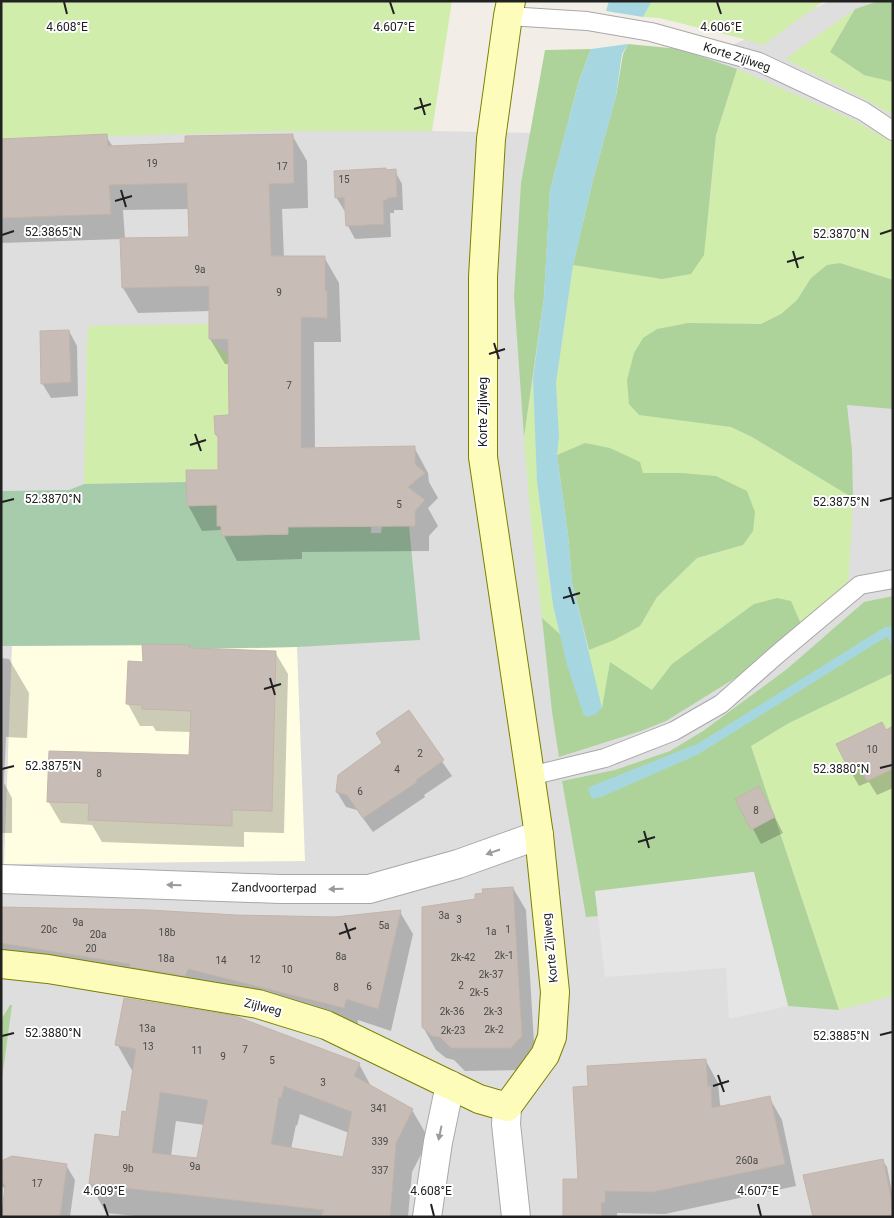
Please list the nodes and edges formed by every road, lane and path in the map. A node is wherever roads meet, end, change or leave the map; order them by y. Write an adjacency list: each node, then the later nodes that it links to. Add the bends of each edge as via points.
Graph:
1 (510, 8): 2 (lane, Korte Zijlweg, via 651,32 759,62 863,111); 4 (main road, Korte Zijlweg, via 490,148 484,277 484,457)
2 (893, 131)
3 (893, 580): 4 (lane, via 860,585 721,704 674,731 605,758)
4 (530, 776): 5 (main road, Korte Zijlweg)
5 (539, 836): 6 (street, Zandvoorterpad, one-way to 6, via 458,864 369,888 280,890); 9 (main road, Korte Zijlweg, via 555,992 552,1037 545,1055)
6 (1, 879)
7 (1, 964): 8 (main road, Zijlweg, via 258,1004 326,1025)
8 (450, 1085): 9 (main road, Zijlweg, via 479,1100); 10 (street, one-way to 10)
9 (507, 1108): 11 (street)
10 (427, 1217)
11 (516, 1217)

